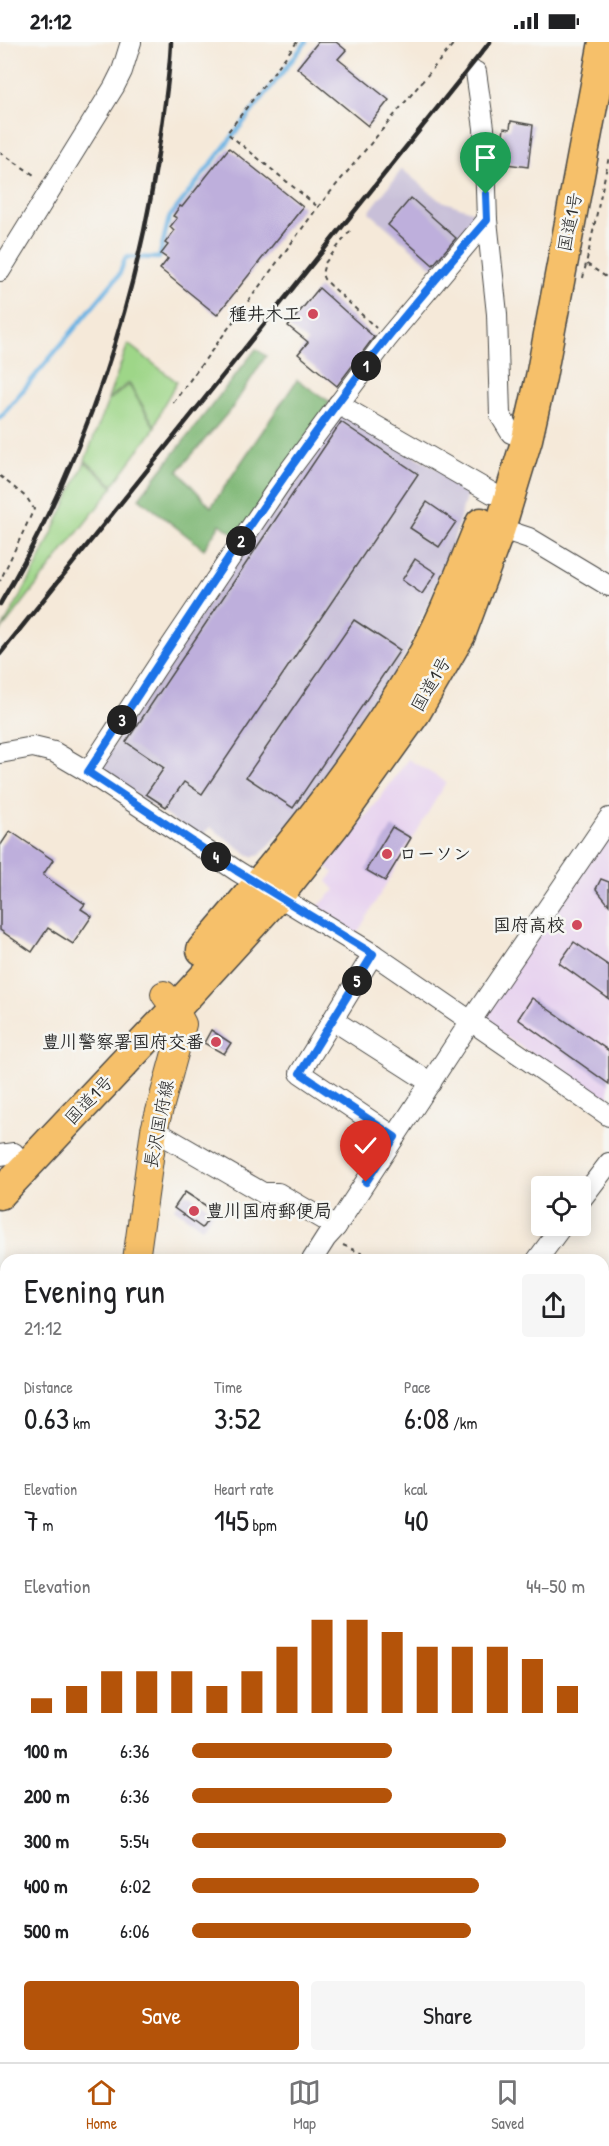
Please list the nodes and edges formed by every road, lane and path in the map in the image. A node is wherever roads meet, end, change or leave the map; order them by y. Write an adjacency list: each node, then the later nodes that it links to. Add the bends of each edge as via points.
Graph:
1 (131, 42): 9 (street, via 114,87)
2 (297, 42): 10 (path, via 227,133)
3 (455, 42): 10 (path)
4 (585, 42): 20 (highway, 国道1号)
5 (604, 42): 23 (highway, 国道1号, via 527,439)
6 (476, 72): 11 (street, via 484,128)
7 (0, 152): 9 (path)
8 (609, 157): 14 (path)
9 (53, 187): 13 (street)
10 (318, 207): 18 (path)
11 (487, 220): 17 (street); 20 (street, via 497,314 500,415)
12 (350, 231): 17 (path, via 325,263 322,274)
13 (2, 263)
14 (587, 264): 15 (path); 16 (path)
15 (609, 279)
16 (581, 287)
17 (387, 339): 19 (street)
18 (173, 403)
19 (338, 404): 22 (street); 27 (street)
20 (511, 433): 22 (highway, 国道1号)
21 (0, 476): 24 (path, via 27,498 34,509)
22 (492, 493): 23 (highway, 国道1号)
23 (491, 525): 25 (street, via 529,538); 29 (highway, 国道1号, via 418,663 315,813)
24 (0, 581)
25 (609, 586)
26 (0, 753): 27 (street, via 33,747 54,752)
27 (88, 772): 29 (street)
28 (609, 818): 33 (street)
29 (269, 890): 30 (street); 31 (highway, 国道1号)
30 (373, 954): 32 (street); 33 (street)
31 (170, 1001): 36 (main road, 長沢国府線, via 183,1024); 38 (highway, 国道1号); 41 (highway, 国道1号)
32 (333, 1020): 34 (street); 37 (street, via 300,1073)
33 (470, 1022): 34 (street); 35 (street)
34 (431, 1083): 37 (street)
35 (609, 1116)
36 (154, 1130): 42 (street, via 262,1193 278,1193); 44 (main road, 長沢国府線)
37 (395, 1137): 42 (street)
38 (5, 1159)
39 (609, 1163): 40 (street)
40 (591, 1187)
41 (0, 1194)
42 (331, 1232): 45 (street); 46 (path)
43 (555, 1236): 47 (street)
44 (137, 1254)
45 (316, 1254)
46 (366, 1254)
47 (541, 1254)

